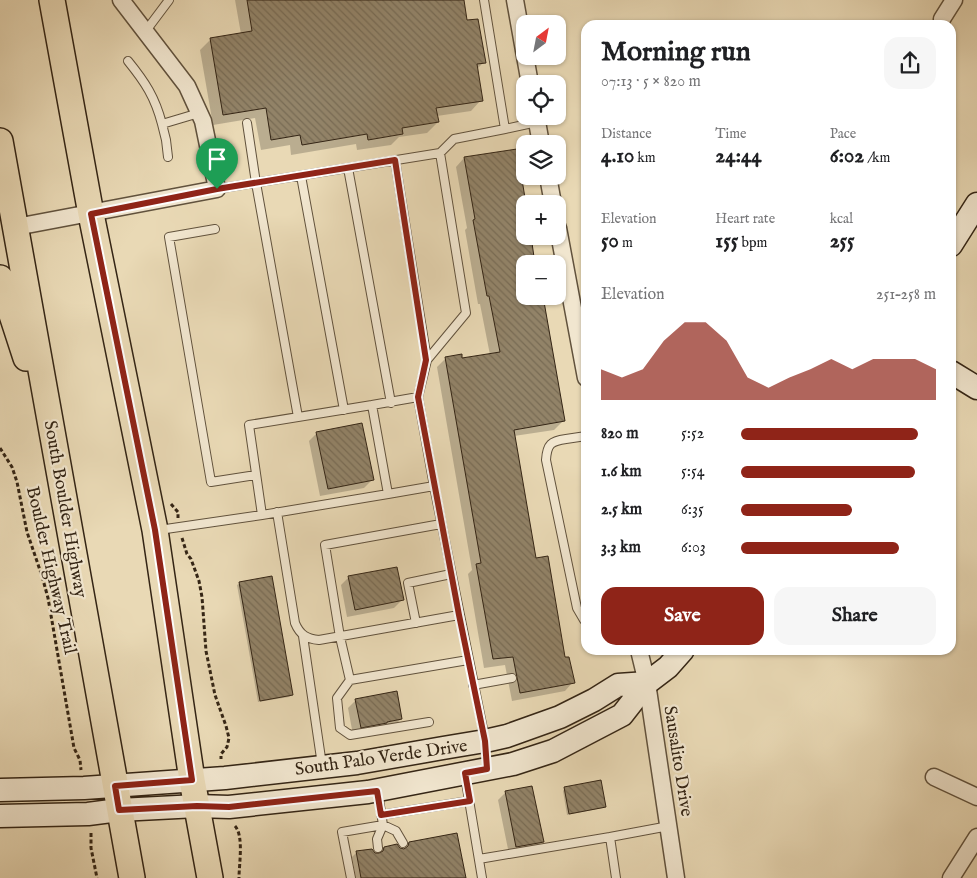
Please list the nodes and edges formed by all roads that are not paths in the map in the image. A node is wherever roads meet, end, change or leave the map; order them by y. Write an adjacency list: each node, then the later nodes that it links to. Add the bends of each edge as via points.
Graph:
1 (52, 0): 25 (main road)
2 (121, 0): 9 (street)
3 (169, 0): 9 (lane)
4 (484, 0): 15 (lane)
5 (515, 0): 7 (street)
6 (954, 0): 8 (street)
7 (518, 15)
8 (942, 19)
9 (146, 32): 11 (street, via 187,86)
10 (128, 61): 13 (lane, via 147,86)
11 (199, 114): 13 (lane); 23 (street)
12 (247, 123): 22 (lane)
13 (162, 124): 18 (lane)
14 (517, 125): 15 (lane)
15 (505, 129): 17 (lane, via 454,139)
16 (0, 141): 26 (main road, South Boulder Highway)
17 (440, 153): 19 (lane); 32 (lane, via 466,313)
18 (168, 157)
19 (395, 160): 20 (lane); 32 (lane)
20 (348, 168): 21 (lane); 36 (lane)
21 (301, 176): 22 (lane); 38 (lane)
22 (256, 183): 23 (lane); 39 (lane)
23 (217, 189): 25 (street)
24 (977, 204): 28 (street)
25 (91, 214): 26 (street); 48 (main road)
26 (16, 227): 40 (main road, South Boulder Highway)
27 (215, 229): 42 (lane, via 169,237 170,247 211,482)
28 (956, 237)
29 (561, 245): 31 (street)
30 (0, 278): 40 (main road)
31 (581, 351)
32 (426, 360): 35 (lane)
33 (956, 375): 34 (street)
34 (977, 388)
35 (418, 397): 36 (lane); 43 (lane)
36 (391, 403): 37 (lane)
37 (372, 405): 38 (lane); 44 (lane)
38 (344, 410): 39 (lane)
39 (298, 417): 42 (lane, via 249,425)
40 (50, 420): 69 (main road, South Boulder Highway)
41 (581, 437): 51 (lane, via 554,441 546,460)
42 (256, 475): 46 (lane)
43 (434, 486): 44 (lane); 47 (lane)
44 (388, 494): 45 (lane)
45 (277, 512): 46 (lane); 53 (lane, via 295,623)
46 (262, 515): 48 (lane)
47 (442, 524): 49 (lane); 54 (lane, via 325,544)
48 (167, 528): 68 (main road)
49 (451, 574): 50 (lane); 52 (lane, via 408,583)
50 (459, 615): 52 (lane); 57 (lane)
51 (581, 615)
52 (416, 623): 54 (lane)
53 (303, 636): 54 (lane, via 310,640); 64 (lane)
54 (340, 637): 59 (lane)
55 (640, 655): 60 (street, Sausalito Drive)
56 (679, 655): 60 (street, via 668,668)
57 (468, 660): 59 (lane); 61 (lane)
58 (512, 678): 61 (lane)
59 (350, 680): 62 (lane, via 338,698 340,728 350,736)
60 (647, 683): 63 (street, South Palo Verde Drive, via 618,685 560,717); 65 (street, South Palo Verde Drive, via 622,715 553,751); 79 (street, Sausalito Drive)
61 (473, 685): 63 (lane)
62 (429, 722)
63 (485, 741): 64 (street, South Palo Verde Drive); 65 (street)
64 (322, 767): 68 (street, South Palo Verde Drive)
65 (487, 769): 66 (street, South Palo Verde Drive)
66 (465, 773): 71 (street, South Palo Verde Drive); 73 (lane)
67 (934, 777): 72 (street)
68 (192, 780): 69 (street, South Palo Verde Drive); 74 (main road)
69 (115, 786): 70 (street, South Palo Verde Drive); 75 (main road, South Boulder Highway)
70 (0, 790)
71 (377, 791): 74 (street, South Palo Verde Drive, via 229,807); 76 (lane)
72 (977, 797)
73 (470, 801): 76 (lane); 84 (lane)
74 (197, 806): 75 (street, South Palo Verde Drive); 86 (main road)
75 (119, 810): 77 (street, South Palo Verde Drive); 85 (main road, South Boulder Highway)
76 (381, 815): 78 (lane)
77 (0, 816)
78 (383, 826): 82 (lane, via 396,831); 83 (lane, via 377,838); 87 (lane, via 342,832)
79 (669, 826): 80 (lane); 90 (street, Sausalito Drive)
80 (610, 837): 84 (lane); 89 (lane)
81 (977, 837): 91 (street)
82 (403, 843)
83 (378, 848)
84 (479, 859): 88 (lane)
85 (132, 878)
86 (210, 878)
87 (351, 878)
88 (482, 878)
89 (616, 878)
90 (676, 878)
91 (951, 878)

